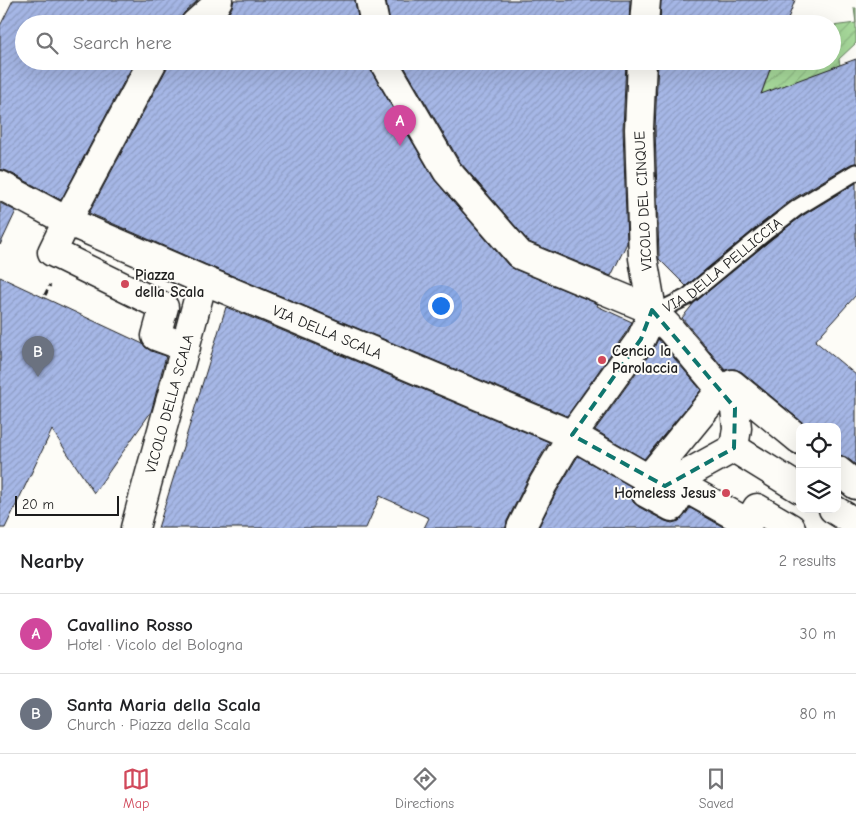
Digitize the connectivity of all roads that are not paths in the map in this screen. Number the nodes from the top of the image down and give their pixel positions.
1 (218, 0) edge
2 (370, 0) edge
3 (646, 0) edge
4 (204, 15) edge
5 (373, 15) edge
6 (645, 15) edge
7 (148, 70) edge
8 (389, 70) edge
9 (642, 70) edge
10 (856, 172) edge
11 (0, 185) edge
12 (67, 221) junction
13 (203, 280) junction
14 (652, 310) junction
15 (186, 348) junction
16 (723, 392) junction
17 (572, 436) junction
18 (796, 437) edge
19 (734, 448) junction
20 (841, 473) edge
21 (652, 481) junction
22 (856, 485) edge
23 (796, 487) edge
24 (840, 513) edge
25 (856, 523) edge
26 (135, 528) edge
27 (521, 528) edge
28 (791, 528) edge

1 - 4 street
2 - 5 street
3 - 6 street
7 - 12 street
8 - 14 street
9 - 14 street, VICOLO DEL CINQUE
10 - 14 lane, VIA DELLA PELLICCIA
11 - 12 street, VIA DELLA SCALA
12 - 13 street, VIA DELLA SCALA
12 - 15 street
13 - 15 street, VICOLO DELLA SCALA
13 - 17 street, VIA DELLA SCALA
14 - 16 street, VIA DELLA PELLICCIA
14 - 17 street, VICOLO DEL CINQUE
15 - 26 street, VICOLO DELLA SCALA
16 - 18 street
16 - 19 street, VIA DELLA PELLICCIA
16 - 21 street
17 - 21 street, VIA DELLA SCALA
17 - 27 street, VICOLO DEL CINQUE
19 - 21 street
19 - 23 street
20 - 22 street
21 - 28 street
24 - 25 street

